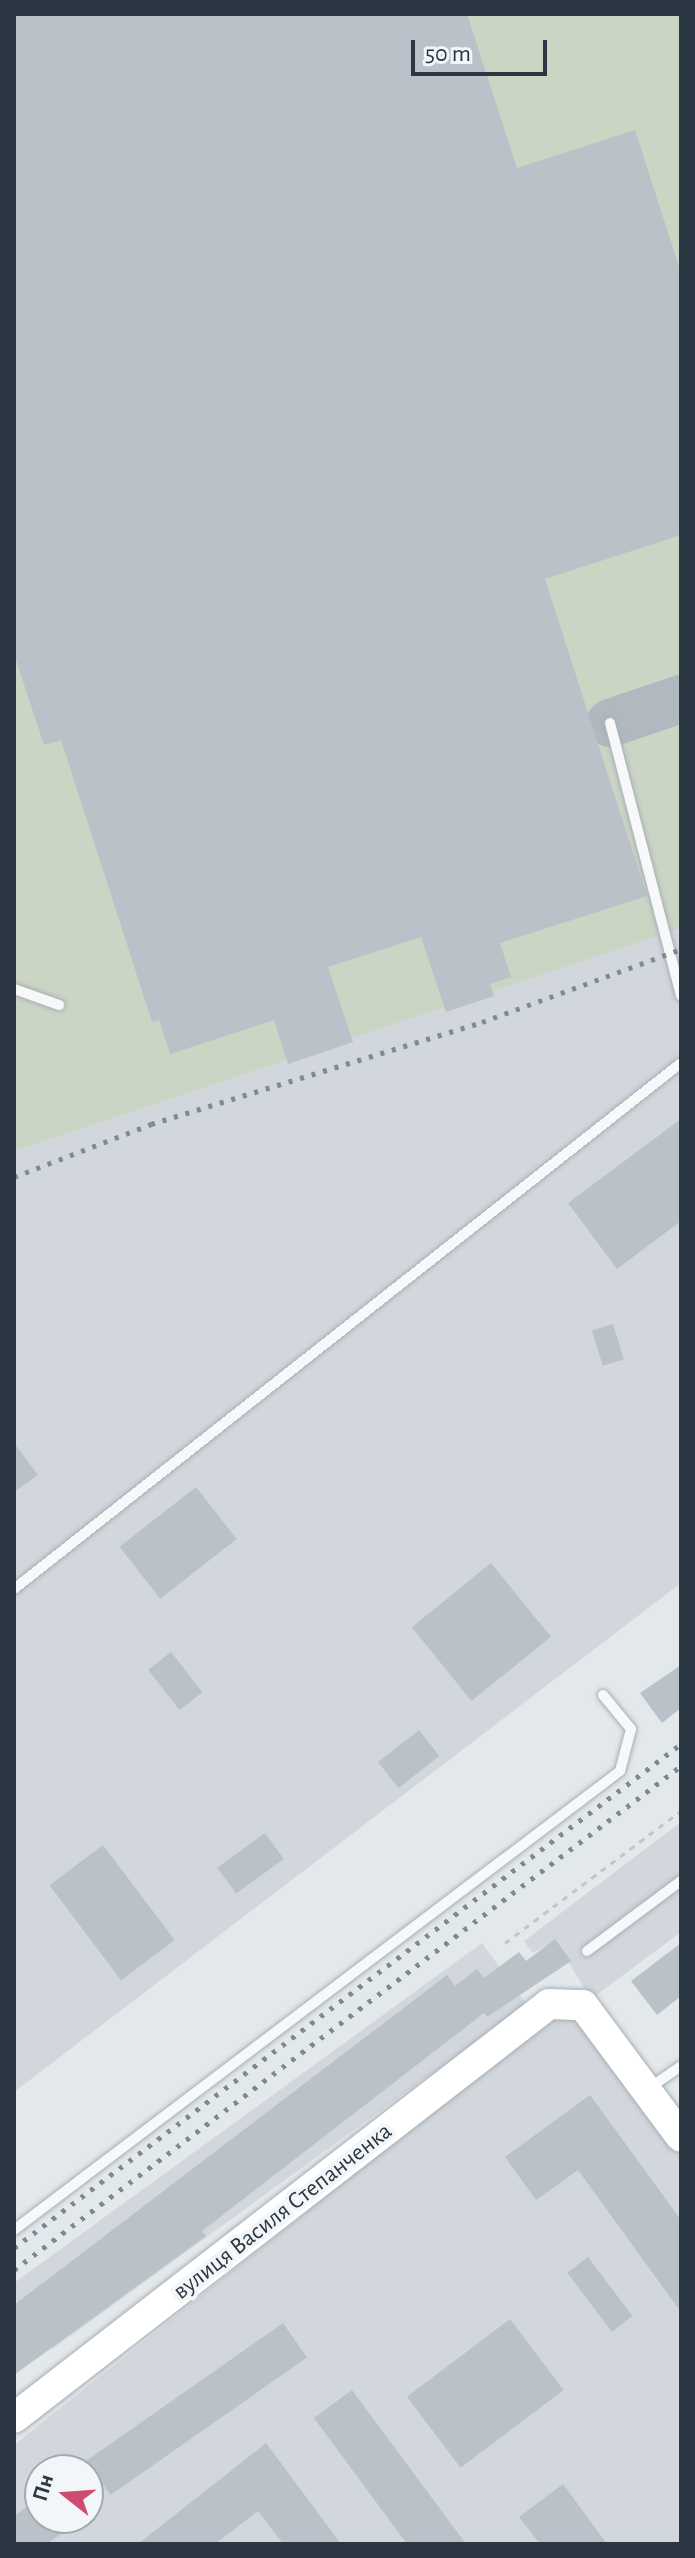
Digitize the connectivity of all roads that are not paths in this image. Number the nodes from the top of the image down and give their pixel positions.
1 (610, 723) dead end
2 (14, 989) edge
3 (681, 996) edge
4 (59, 1005) dead end
5 (681, 1063) edge
6 (14, 1589) edge
7 (603, 1695) dead end
8 (681, 1881) edge
9 (587, 1951) dead end
10 (681, 2066) edge
11 (646, 2090) junction
12 (681, 2137) edge
13 (14, 2230) edge
14 (14, 2418) edge

1 - 3 lane
2 - 4 lane
5 - 6 lane
7 - 13 lane
8 - 9 lane
10 - 11 lane
11 - 12 street
11 - 14 street, вулиця Василя Степанченка

